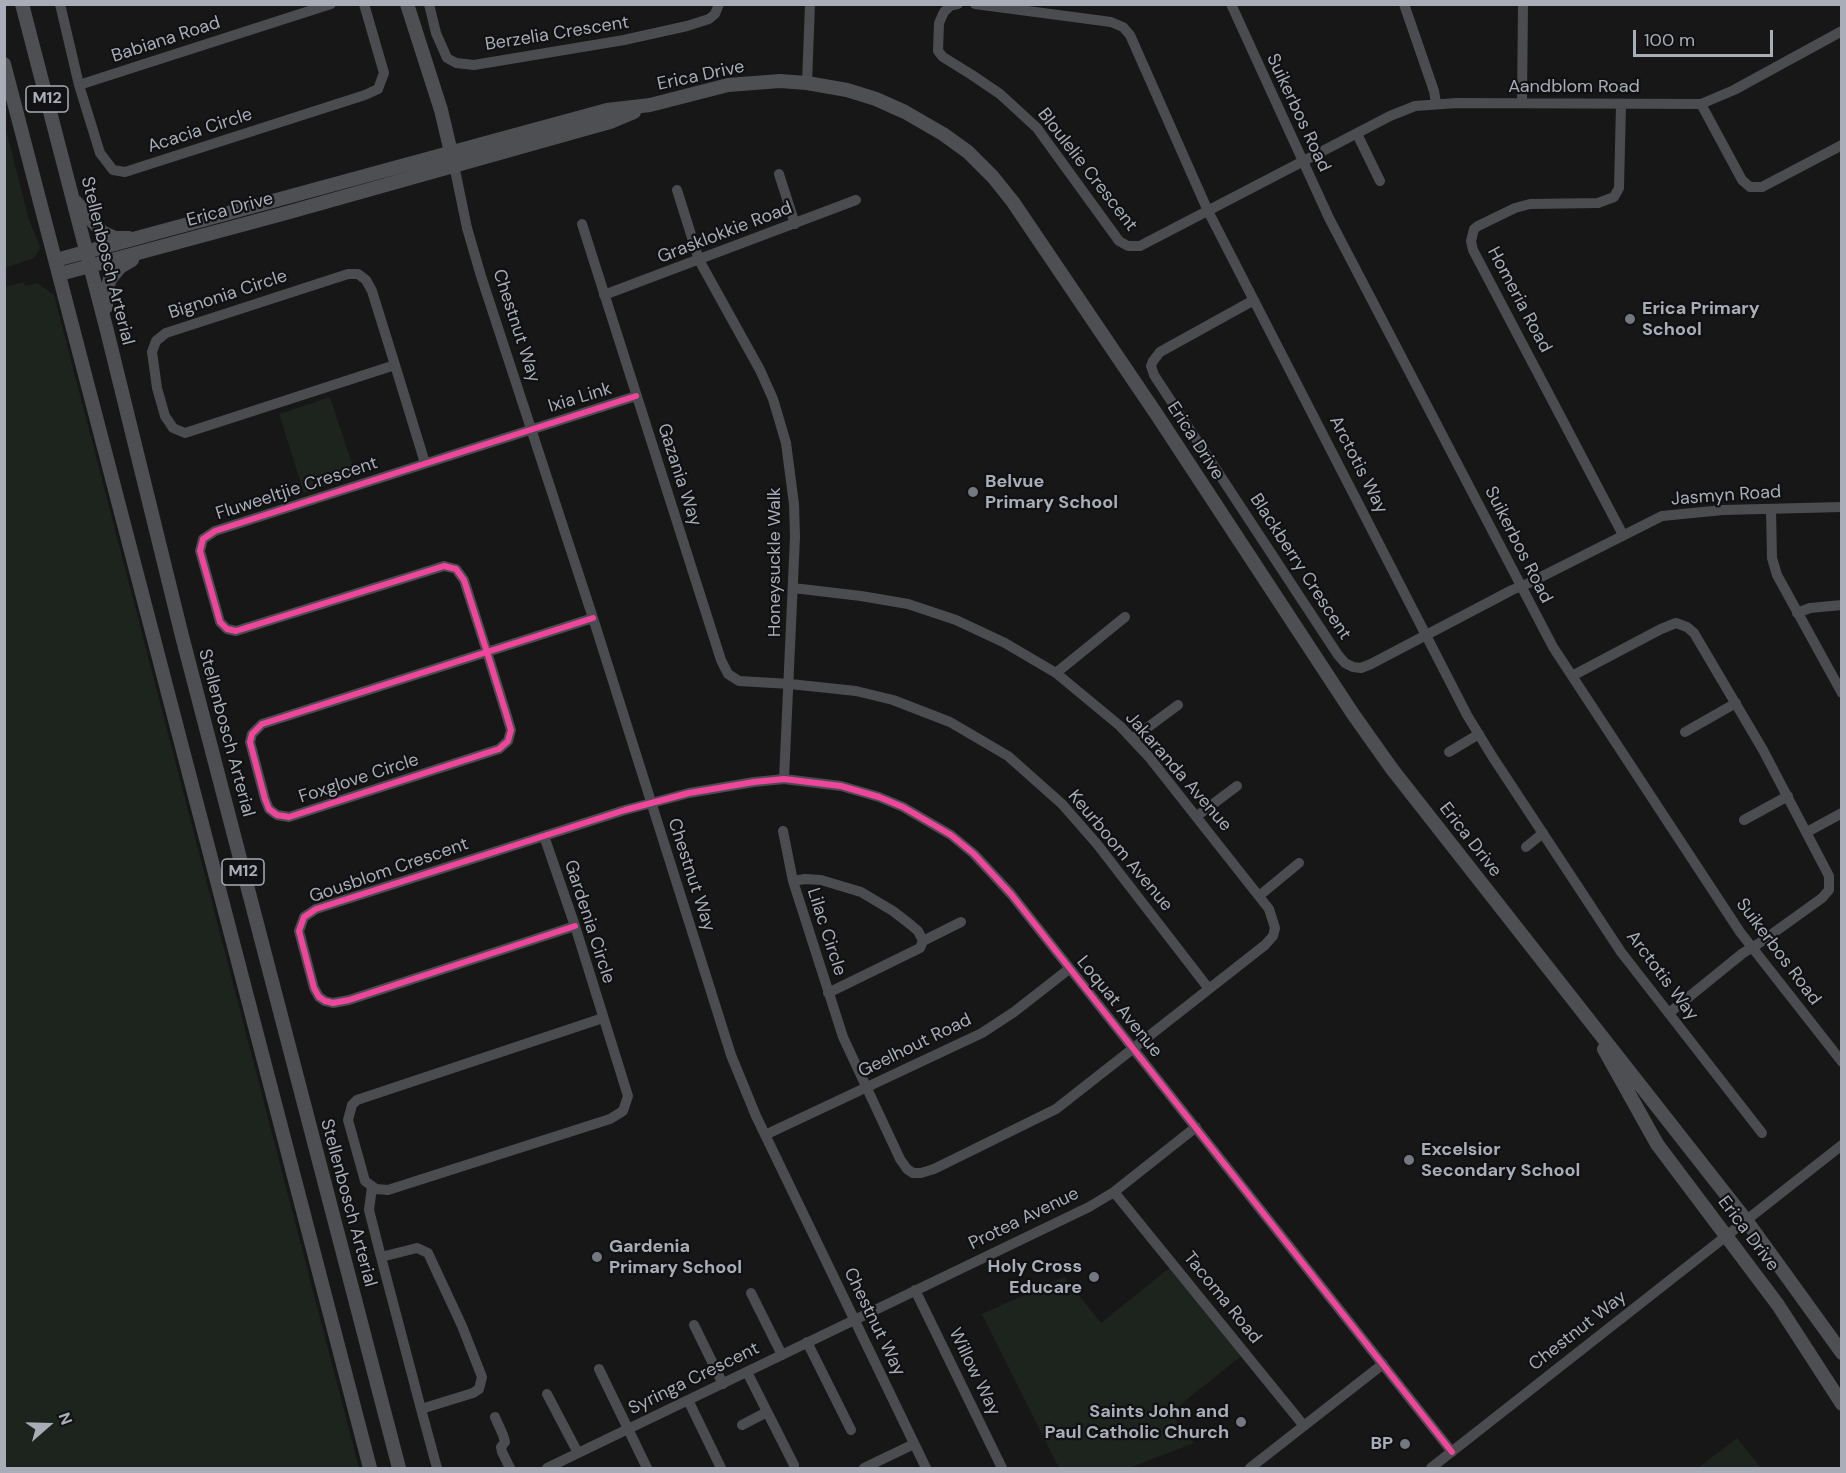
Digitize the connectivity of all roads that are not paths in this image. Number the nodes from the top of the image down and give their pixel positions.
1 (22, 4) edge
2 (60, 4) edge
3 (331, 4) edge
4 (364, 4) edge
5 (407, 4) edge
6 (429, 4) edge
7 (719, 4) edge
8 (810, 4) edge
9 (958, 4) edge
10 (975, 4) edge
11 (1231, 4) edge
12 (1404, 4) edge
13 (1523, 4) edge
14 (1842, 31) edge
15 (4, 64) edge
16 (807, 83) junction
17 (80, 85) junction
18 (1436, 103) junction
19 (1522, 103) junction
20 (1621, 104) junction
21 (1701, 104) junction
22 (1356, 134) junction
23 (1842, 145) edge
24 (453, 159) junction
25 (1302, 162) junction
26 (779, 174) dead end
27 (1380, 181) dead end
28 (677, 190) dead end
29 (71, 194) junction
30 (856, 200) dead end
31 (1208, 211) junction
32 (582, 224) dead end
33 (795, 224) junction
34 (140, 238) junction
35 (150, 251) junction
36 (86, 252) junction
37 (56, 260) junction
38 (699, 260) junction
39 (90, 267) junction
40 (60, 274) junction
41 (604, 295) junction
42 (1254, 300) junction
43 (107, 332) junction
44 (395, 364) junction
45 (636, 396) junction
46 (532, 429) junction
47 (425, 463) junction
48 (1842, 507) edge
49 (1771, 509) junction
50 (1623, 535) junction
51 (1521, 587) junction
52 (793, 588) junction
53 (1842, 605) edge
54 (1797, 613) junction
55 (1125, 617) dead end
56 (593, 618) junction
57 (1426, 635) junction
58 (487, 652) junction
59 (1056, 673) junction
60 (1572, 676) junction
61 (790, 684) junction
62 (1842, 693) edge
63 (1736, 703) junction
64 (1178, 705) dead end
65 (1685, 732) dead end
66 (1479, 734) junction
67 (1132, 739) junction
68 (1449, 752) dead end
69 (784, 779) junction
70 (1237, 786) dead end
71 (1788, 796) junction
72 (650, 803) junction
73 (1842, 813) edge
74 (1197, 816) junction
75 (1744, 820) dead end
76 (783, 831) dead end
77 (1807, 832) junction
78 (1543, 833) junction
79 (544, 836) junction
80 (1526, 847) dead end
81 (1299, 863) dead end
82 (793, 881) junction
83 (1259, 896) junction
84 (961, 922) dead end
85 (575, 926) junction
86 (1275, 928) joint
87 (923, 941) junction
88 (1751, 948) junction
89 (1069, 969) junction
90 (1209, 989) junction
91 (828, 993) junction
92 (1669, 1013) junction
93 (603, 1018) junction
94 (1590, 1023) junction
95 (1134, 1048) junction
96 (1842, 1062) edge
97 (866, 1088) junction
98 (1196, 1127) junction
99 (1762, 1133) dead end
100 (765, 1135) junction
101 (1842, 1145) edge
102 (372, 1187) junction
103 (1114, 1192) junction
104 (1746, 1220) junction
105 (1727, 1235) junction
106 (381, 1257) junction
107 (915, 1290) junction
108 (751, 1293) dead end
109 (854, 1320) junction
110 (694, 1325) dead end
111 (807, 1342) junction
112 (1842, 1353) edge
113 (782, 1355) junction
114 (1383, 1364) junction
115 (598, 1369) dead end
116 (747, 1372) junction
117 (723, 1384) junction
118 (547, 1394) dead end
119 (688, 1400) junction
120 (1842, 1404) edge
121 (421, 1408) junction
122 (767, 1412) junction
123 (495, 1417) dead end
124 (742, 1425) dead end
125 (1304, 1426) junction
126 (627, 1430) junction
127 (851, 1430) dead end
128 (914, 1444) junction
129 (1452, 1452) junction
130 (578, 1453) junction
131 (569, 1464) edge
132 (794, 1465) dead end
133 (370, 1468) edge
134 (399, 1468) edge
135 (437, 1468) edge
136 (510, 1468) edge
137 (547, 1468) edge
138 (646, 1468) edge
139 (721, 1468) edge
140 (864, 1468) edge
141 (926, 1468) edge
142 (1002, 1468) edge
143 (1250, 1468) edge
144 (1431, 1468) edge

1 - 29 main road, Stellenbosch Arterial / M12
2 - 17 street, Acacia Circle
3 - 17 street, Babiana Road
4 - 17 street, Acacia Circle
5 - 24 main road
6 - 7 street, Berzelia Crescent
8 - 16 street
9 - 31 street, Bloulelie Crescent
10 - 31 street
11 - 25 street, Suikerbos Road
12 - 18 street
13 - 19 street
14 - 21 street, Aandblom Road
15 - 37 main road, M12
16 - 24 main road, Erica Drive
16 - 94 main road, Erica Drive
18 - 19 street, Aandblom Road
18 - 22 street, Aandblom Road
19 - 20 street, Aandblom Road
20 - 21 street, Aandblom Road
20 - 50 street, Homeria Road
21 - 23 street
22 - 25 street, Aandblom Road
22 - 27 street
24 - 34 main road, Erica Drive
24 - 35 main road, Erica Drive
24 - 46 street, Chestnut Way
25 - 31 street, Bloulelie Crescent
25 - 51 street, Suikerbos Road
26 - 33 street
28 - 38 street, Honeysuckle Walk
29 - 34 main road
29 - 36 main road, Stellenbosch Arterial / M12
30 - 33 street, Grasklokkie Road
31 - 42 street, Arctotis Way
32 - 41 street, Gazania Way
33 - 38 street, Grasklokkie Road
34 - 36 main road, Erica Drive
35 - 39 main road, Erica Drive
35 - 43 main road
36 - 37 main road, Erica Drive
36 - 39 main road, Stellenbosch Arterial / M12
37 - 40 main road, M12
38 - 41 street, Grasklokkie Road
38 - 52 street, Honeysuckle Walk
39 - 40 main road, Erica Drive
39 - 43 main road, Stellenbosch Arterial / M12
40 - 133 main road, M12
41 - 45 street, Gazania Way
42 - 57 street, Arctotis Way
42 - 57 street, Blackberry Crescent
43 - 134 main road, Stellenbosch Arterial / M12
44 - 44 street, Bignonia Circle
44 - 47 street, Bignonia Circle
45 - 46 street, Ixia Link
45 - 61 street, Gazania Way
46 - 47 street, Fluweeltjie Crescent
46 - 56 street, Chestnut Way
47 - 58 street, Fluweeltjie Crescent
48 - 49 street, Jasmyn Road
49 - 50 street, Jasmyn Road
49 - 54 street
50 - 51 street, Jasmyn Road
51 - 57 street, Blackberry Crescent
51 - 60 street, Suikerbos Road
52 - 59 street, Jakaranda Avenue
52 - 61 street, Honeysuckle Walk
53 - 54 street
54 - 62 street
55 - 59 street
56 - 58 street, Foxglove Circle
56 - 72 street, Chestnut Way
57 - 66 street, Arctotis Way
58 - 58 street, Foxglove Circle
59 - 67 street, Jakaranda Avenue
60 - 63 street
60 - 88 street, Suikerbos Road
61 - 69 street, Honeysuckle Walk
61 - 90 street, Keurboom Avenue
63 - 65 street
63 - 71 street
64 - 67 street
66 - 68 street
66 - 78 street, Arctotis Way
67 - 74 street, Jakaranda Avenue
69 - 72 street, Loquat Avenue
69 - 89 street, Loquat Avenue
70 - 74 street
71 - 75 street
71 - 77 street
72 - 79 street, Gousblom Crescent
72 - 100 street, Chestnut Way
73 - 77 street
74 - 83 street, Jakaranda Avenue
76 - 82 street, Lilac Circle
77 - 88 street
78 - 80 street
78 - 92 street, Arctotis Way
79 - 85 street, Gardenia Circle
79 - 85 street, Gousblom Crescent
81 - 83 street
82 - 87 street, Lilac Circle
82 - 91 street, Lilac Circle
83 - 86 street, Jakaranda Avenue
84 - 87 street, Lilac Circle
85 - 93 street, Gardenia Circle
86 - 90 street, Lilac Circle
87 - 91 street, Lilac Circle
88 - 92 street
88 - 96 street, Suikerbos Road
89 - 95 street, Loquat Avenue
89 - 97 street, Geelhout Road
90 - 95 street, Lilac Circle
91 - 97 street, Lilac Circle
92 - 99 street, Arctotis Way
93 - 102 street
93 - 102 street, Gardenia Circle
94 - 104 main road, Erica Drive
94 - 105 main road, Erica Drive
95 - 97 street, Lilac Circle
95 - 98 street, Loquat Avenue
97 - 100 street, Geelhout Road
98 - 103 street, Protea Avenue
98 - 114 street, Loquat Avenue
100 - 109 street, Chestnut Way
101 - 104 street, Chestnut Way
102 - 106 street
103 - 107 street, Protea Avenue
103 - 125 street, Tacoma Road
104 - 105 street, Chestnut Way
104 - 112 main road, Erica Drive
105 - 120 main road, Erica Drive
105 - 129 street, Chestnut Way
106 - 121 street
106 - 121 street
107 - 109 street, Protea Avenue
107 - 142 street, Willow Way
108 - 113 street
109 - 111 street, Syringa Crescent
109 - 128 street, Chestnut Way
110 - 117 street
111 - 113 street, Syringa Crescent
111 - 127 street
113 - 116 street, Syringa Crescent
114 - 125 street
114 - 129 street, Loquat Avenue
115 - 126 street
116 - 117 street, Syringa Crescent
116 - 122 street
117 - 119 street, Syringa Crescent
118 - 130 street
119 - 126 street, Syringa Crescent
119 - 139 street
121 - 135 street
122 - 124 street
122 - 132 street
123 - 136 street
125 - 143 street
126 - 130 street, Syringa Crescent
126 - 138 street
128 - 140 street
128 - 141 street, Chestnut Way
129 - 144 street, Chestnut Way
130 - 131 street, Syringa Crescent
131 - 137 street, Syringa Crescent

